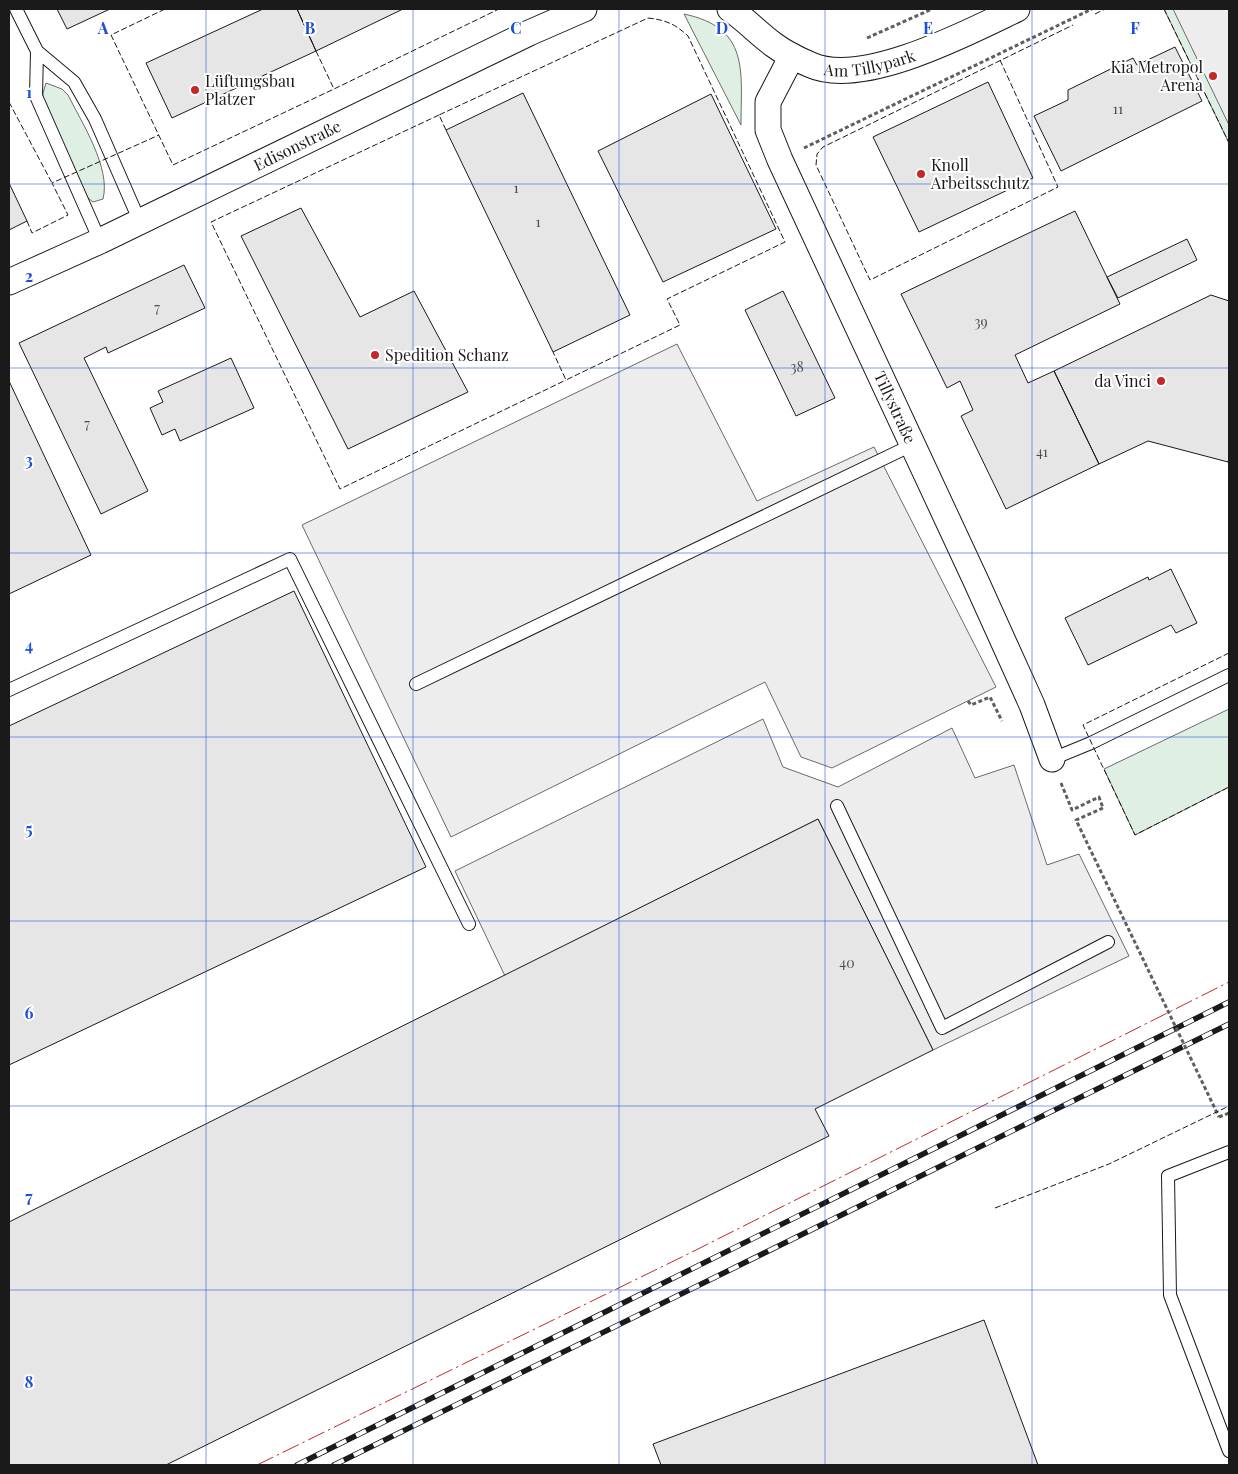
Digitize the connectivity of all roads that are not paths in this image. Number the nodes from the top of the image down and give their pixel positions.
1 (16, 9) edge
2 (584, 9) edge
3 (730, 9) edge
4 (1017, 9) edge
5 (37, 51) junction
6 (792, 56) junction
7 (140, 222) junction
8 (100, 241) junction
9 (9, 282) edge
10 (912, 445) junction
11 (1229, 675) edge
12 (416, 684) dead end
13 (9, 690) edge
14 (1052, 759) joint
15 (836, 806) dead end
16 (469, 924) dead end
17 (1108, 942) dead end
18 (1229, 1152) edge
19 (1229, 1451) edge

1 - 5 lane
2 - 7 street, Edisonstraße
3 - 6 street, Am Tillypark
4 - 6 street, Am Tillypark
5 - 7 lane
5 - 8 lane
6 - 10 street, Tillystraße
7 - 8 street, Edisonstraße
8 - 9 street, Edisonstraße
10 - 12 lane
10 - 14 street, Tillystraße
11 - 14 lane
13 - 16 lane
15 - 17 lane
18 - 19 lane

